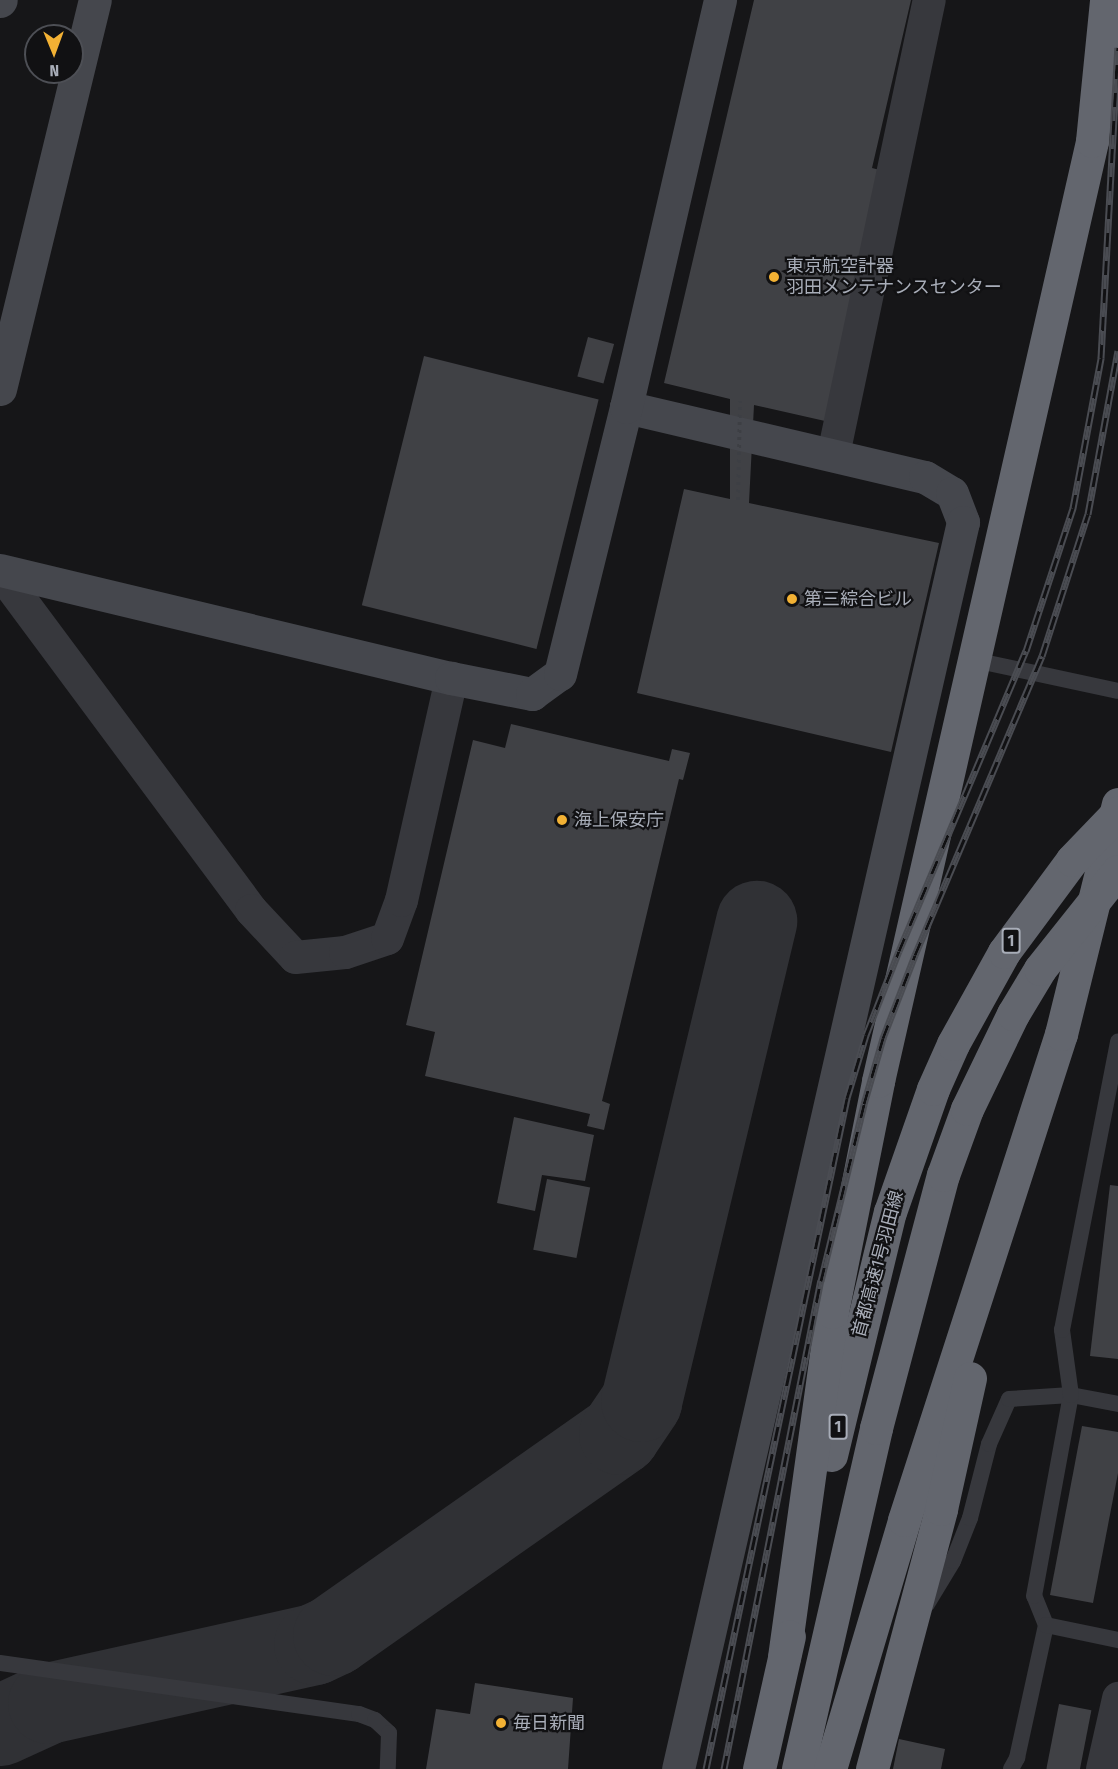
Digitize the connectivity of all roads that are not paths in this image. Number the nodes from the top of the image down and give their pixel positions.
1 (95, 0) edge
2 (720, 0) edge
3 (929, 0) edge
4 (1106, 0) edge
5 (0, 388) edge
6 (626, 407) junction
7 (833, 454) junction
8 (0, 571) edge
9 (974, 660) junction
10 (451, 678) junction
11 (1118, 691) edge
12 (1118, 804) edge
13 (1118, 812) edge
14 (1118, 871) edge
15 (1118, 1041) edge
16 (1009, 1197) junction
17 (1071, 1395) junction
18 (1118, 1404) edge
19 (1046, 1625) junction
20 (908, 1634) junction
21 (1118, 1640) edge
22 (784, 1657) junction
23 (0, 1663) edge
24 (1118, 1698) edge
25 (388, 1769) edge
26 (678, 1769) edge
27 (759, 1769) edge
28 (798, 1769) edge
29 (830, 1769) edge
30 (872, 1769) edge
31 (1011, 1769) edge
32 (1102, 1769) edge

1 - 5 street
2 - 6 street
3 - 7 street
4 - 9 highway
6 - 7 street
6 - 10 street
7 - 26 street
8 - 10 street
8 - 10 street
9 - 11 lane
9 - 22 highway
12 - 16 highway
13 - 22 highway, 首都高速1号羽田線 / 1, bridge
14 - 28 highway, 1, bridge
15 - 17 lane
16 - 20 highway
16 - 29 highway
17 - 18 lane
17 - 19 lane
17 - 20 lane
19 - 21 lane
19 - 31 lane
20 - 30 highway
22 - 27 highway, 首都高速1号羽田線 / 1
23 - 25 lane
24 - 32 street

